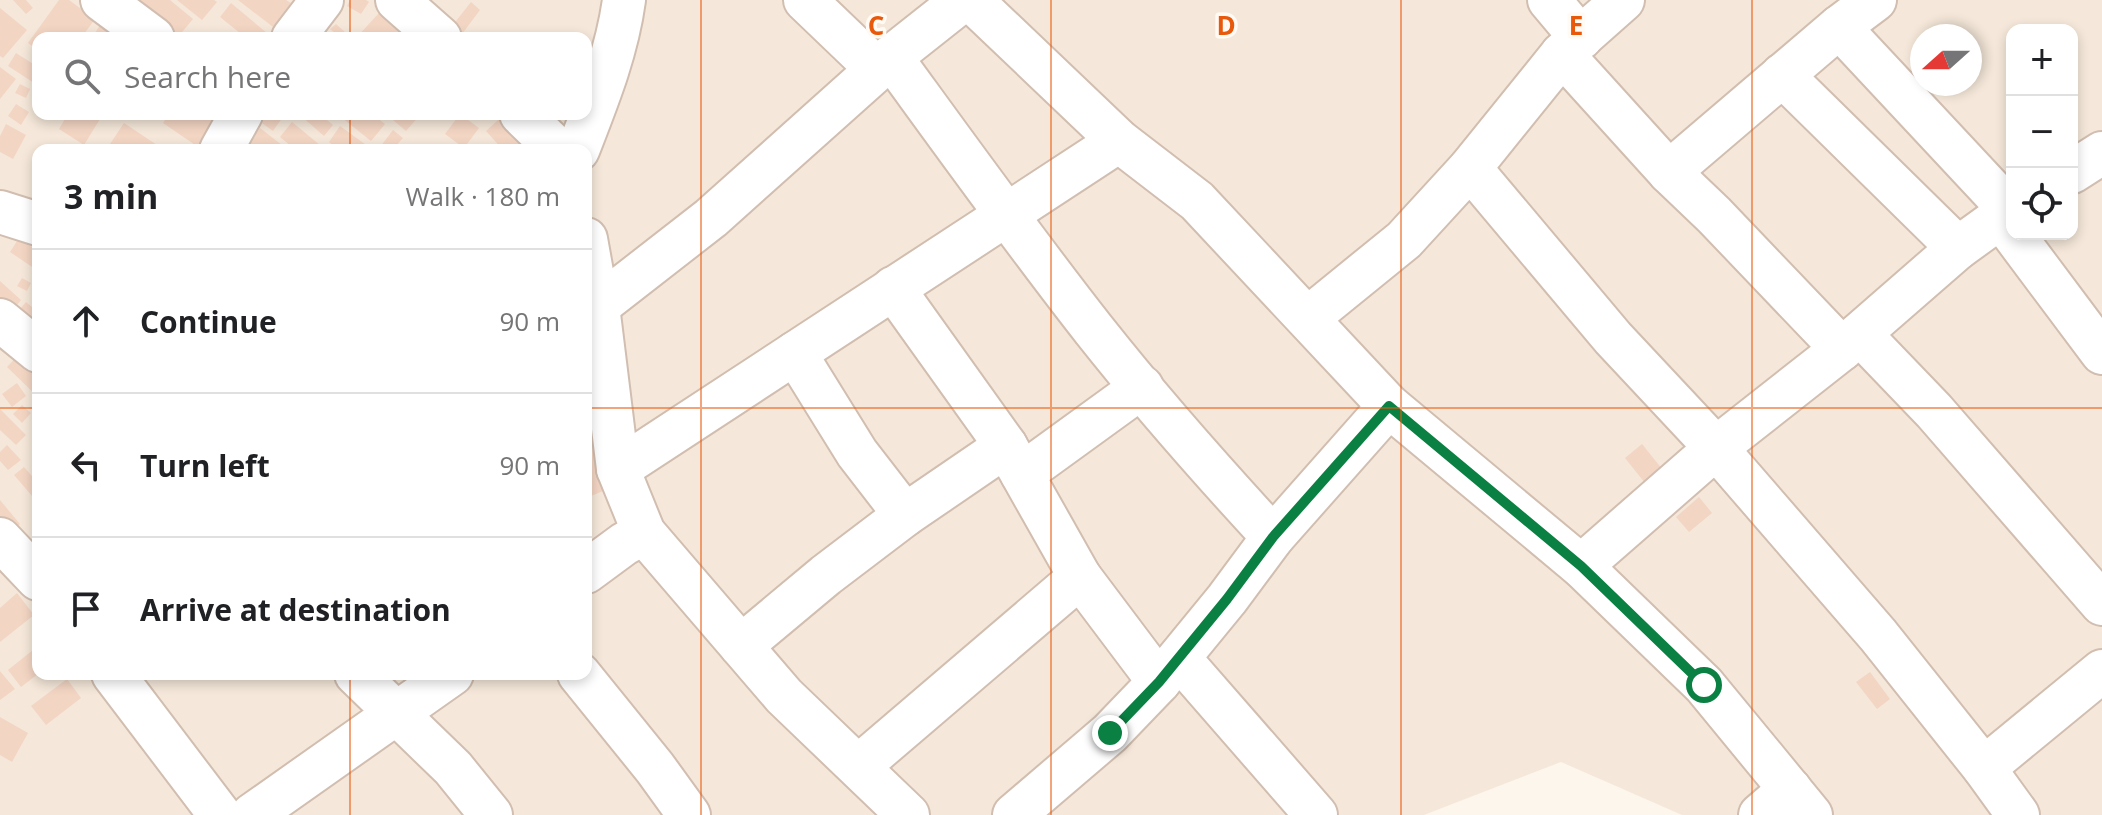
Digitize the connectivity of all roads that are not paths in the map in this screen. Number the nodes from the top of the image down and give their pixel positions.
1 (102, 0) edge
2 (322, 0) edge
3 (397, 0) edge
4 (624, 0) edge
5 (805, 0) edge
6 (963, 0) edge
7 (971, 0) edge
8 (1549, 0) edge
9 (1623, 0) edge
10 (1875, 0) edge
11 (1839, 27) junction
12 (145, 32) edge
13 (298, 32) edge
14 (433, 32) edge
15 (1572, 46) junction
16 (884, 63) junction
17 (1782, 75) junction
18 (592, 115) edge
19 (238, 120) edge
20 (527, 120) edge
21 (590, 120) edge
22 (1119, 141) junction
23 (224, 144) edge
24 (552, 144) edge
25 (580, 144) edge
26 (2102, 153) edge
27 (1470, 168) junction
28 (2078, 168) edge
29 (1669, 172) junction
30 (0, 212) edge
31 (1005, 215) junction
32 (2006, 216) edge
33 (32, 222) edge
34 (2006, 223) edge
35 (2023, 240) edge
36 (1958, 248) junction
37 (592, 272) edge
38 (893, 288) junction
39 (598, 306) junction
40 (1308, 318) junction
41 (0, 320) edge
42 (1851, 342) junction
43 (32, 346) edge
44 (795, 353) junction
45 (2102, 353) edge
46 (1142, 387) junction
47 (1389, 406) junction
48 (1716, 448) junction
49 (1014, 460) junction
50 (618, 469) junction
51 (905, 515) junction
52 (644, 533) junction
53 (1273, 537) junction
54 (0, 539) edge
55 (592, 560) edge
56 (1581, 566) junction
57 (32, 573) edge
58 (1080, 577) junction
59 (2102, 604) edge
60 (741, 646) junction
61 (1169, 670) junction
62 (2102, 671) edge
63 (118, 680) edge
64 (362, 680) edge
65 (444, 680) edge
66 (584, 680) edge
67 (397, 714) junction
68 (859, 766) junction
69 (1984, 768) junction
70 (1787, 806) edge
71 (1040, 807) edge
72 (220, 815) edge
73 (252, 815) edge
74 (491, 815) edge
75 (689, 815) edge
76 (908, 815) edge
77 (1316, 815) edge
78 (2018, 815) edge

1 - 12 street
2 - 13 street
3 - 14 street
4 - 18 street
5 - 16 street
6 - 16 street
7 - 22 street
8 - 15 street
9 - 15 street
10 - 11 street
11 - 17 street
11 - 32 street
15 - 27 street
15 - 29 street
16 - 31 street
16 - 39 street
17 - 29 street
17 - 36 street
19 - 23 street
20 - 24 street
21 - 25 street
22 - 31 street
22 - 40 street
26 - 28 street
27 - 40 street
27 - 48 street
29 - 42 street
30 - 33 street
31 - 38 street
31 - 46 street
34 - 36 street
35 - 45 street
36 - 42 street
37 - 39 street
38 - 44 street
38 - 49 street
39 - 50 street
40 - 47 street
41 - 43 street
42 - 48 street
42 - 59 street
44 - 50 street
44 - 51 street
46 - 49 street
46 - 53 street
47 - 53 street
47 - 56 street
48 - 56 street
48 - 69 street
49 - 51 street
49 - 58 street
50 - 52 street
51 - 60 street
52 - 55 street
52 - 60 street
53 - 61 street
54 - 57 street
56 - 70 street
58 - 61 street
58 - 68 street
60 - 68 street
61 - 71 street
61 - 77 street
62 - 69 street
63 - 72 street
64 - 67 street
65 - 67 street
66 - 75 street
67 - 73 street
67 - 74 street
68 - 76 street
69 - 78 street

